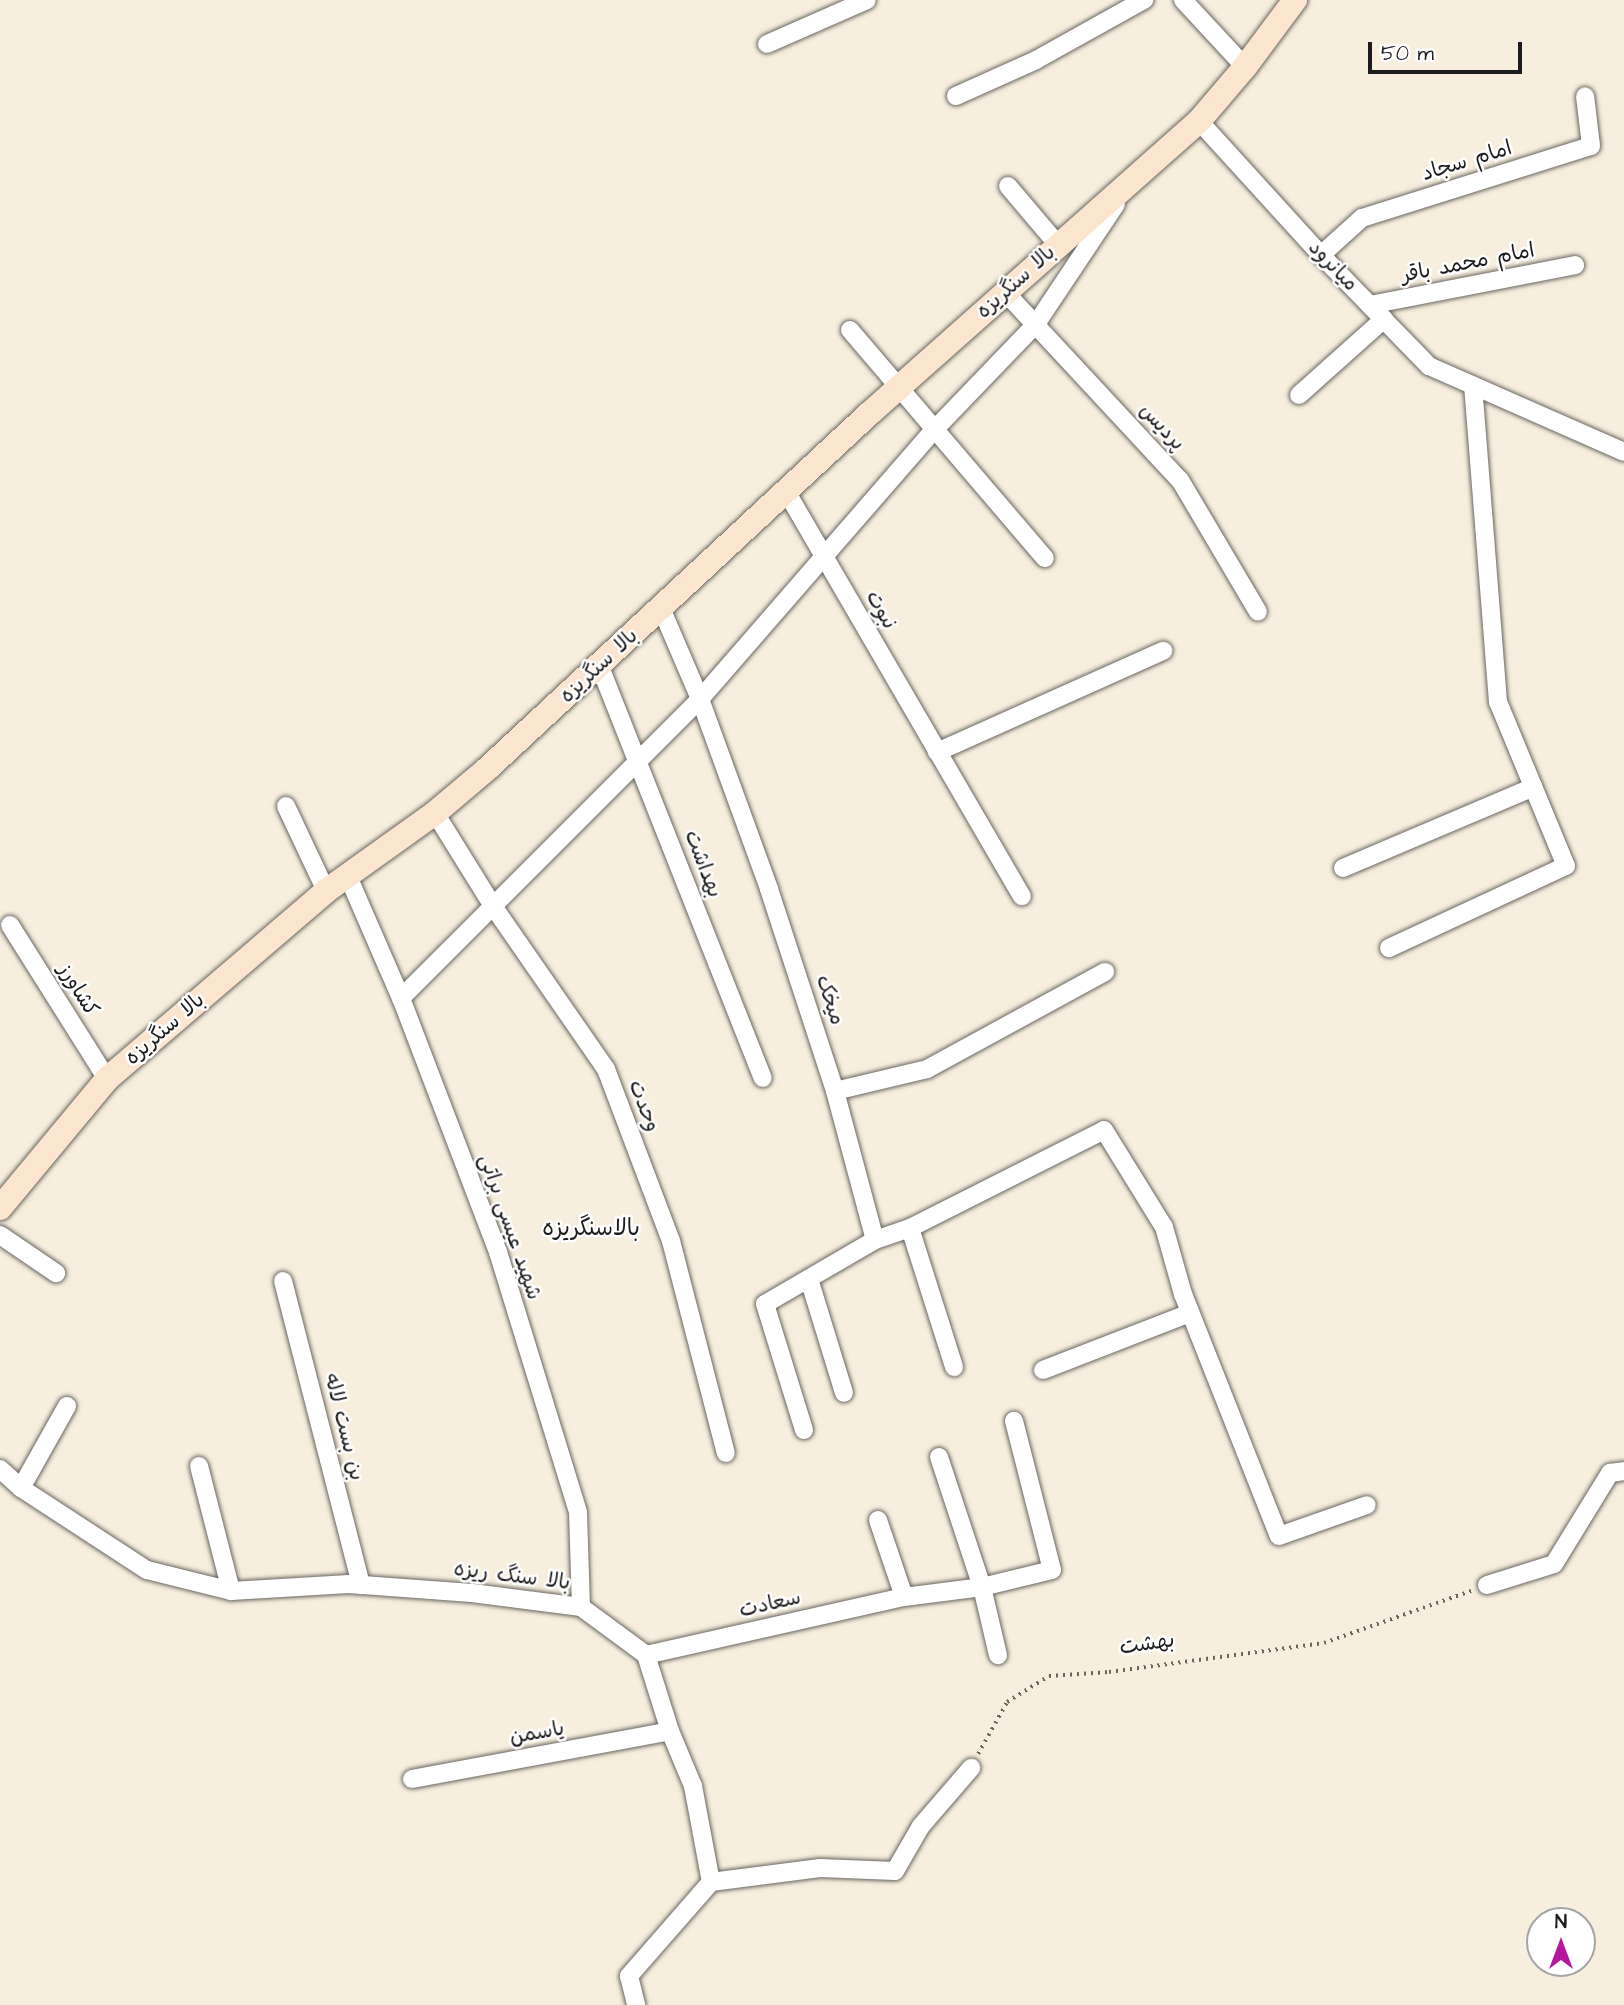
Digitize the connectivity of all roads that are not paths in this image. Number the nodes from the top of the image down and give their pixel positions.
1 (867, 0) edge
2 (1144, 0) edge
3 (1184, 0) edge
4 (1296, 0) edge
5 (767, 44) dead end
6 (1245, 67) junction
7 (956, 96) dead end
8 (1585, 96) dead end
9 (1199, 121) junction
10 (1130, 183) junction
11 (1008, 186) dead end
12 (1058, 245) junction
13 (1321, 255) junction
14 (1575, 265) dead end
15 (1005, 292) junction
16 (1370, 305) junction
17 (1384, 319) junction
18 (1036, 324) junction
19 (850, 330) dead end
20 (1473, 386) junction
21 (899, 387) junction
22 (1300, 395) dead end
23 (935, 429) junction
24 (1624, 452) edge
25 (786, 491) junction
26 (823, 555) junction
27 (1045, 558) dead end
28 (661, 608) junction
29 (1258, 612) dead end
30 (1163, 652) dead end
31 (600, 667) junction
32 (700, 699) junction
33 (937, 752) junction
34 (638, 762) junction
35 (1534, 787) junction
36 (286, 806) dead end
37 (435, 813) junction
38 (1343, 868) dead end
39 (346, 874) junction
40 (326, 891) junction
41 (1022, 896) dead end
42 (493, 906) junction
43 (10, 925) dead end
44 (1389, 948) dead end
45 (1105, 972) dead end
46 (401, 998) junction
47 (107, 1079) junction
48 (763, 1079) dead end
49 (835, 1091) junction
50 (0, 1208) edge
51 (910, 1228) junction
52 (0, 1236) edge
53 (875, 1240) junction
54 (56, 1273) dead end
55 (809, 1279) junction
56 (283, 1281) dead end
57 (1190, 1313) junction
58 (954, 1367) dead end
59 (1043, 1370) dead end
60 (844, 1393) dead end
61 (67, 1406) dead end
62 (1014, 1421) dead end
63 (804, 1430) dead end
64 (726, 1453) dead end
65 (939, 1457) dead end
66 (199, 1465) dead end
67 (0, 1469) edge
68 (1624, 1471) edge
69 (21, 1488) junction
70 (1367, 1505) dead end
71 (878, 1520) dead end
72 (360, 1585) junction
73 (1488, 1585) road end
74 (982, 1587) junction
75 (231, 1591) junction
76 (904, 1597) junction
77 (581, 1607) junction
78 (646, 1655) junction
79 (998, 1655) dead end
80 (670, 1731) junction
81 (971, 1768) road end
82 (412, 1779) dead end
83 (711, 1882) junction
84 (636, 2005) edge

1 - 5 street
2 - 7 street
3 - 6 street
4 - 6 street
6 - 9 street
8 - 13 street, امام سجاد
9 - 10 street, بالا سنگریزه
9 - 13 street, میانرود
10 - 12 street, بالا سنگریزه
10 - 18 street
11 - 12 street
12 - 15 street, بالا سنگریزه
13 - 16 street, میانرود
14 - 16 street, امام محمد باقر
15 - 18 street, پردیس
15 - 21 street, بالا سنگریزه
16 - 17 street, میانرود
17 - 20 street, میانرود
17 - 22 street
18 - 23 street
18 - 29 street, پردیس
19 - 21 street
20 - 24 street, میانرود
20 - 35 street
21 - 23 street
21 - 25 street, بالا سنگریزه
23 - 26 street
23 - 27 street
25 - 26 street, نبوت
25 - 28 street, بالا سنگریزه
26 - 32 street
26 - 33 street, نبوت
28 - 31 street, بالا سنگریزه
28 - 32 street, میخک
30 - 33 street
31 - 34 street, بهداشت
31 - 37 street, بالا سنگریزه
32 - 34 street
32 - 49 street, میخک
33 - 41 street, نبوت
34 - 42 street
34 - 48 street, بهداشت
35 - 38 street
35 - 44 street
36 - 40 street
37 - 39 street, بالا سنگریزه
37 - 42 street, وحدت
39 - 40 street, بالا سنگریزه
39 - 46 street, شهید عیسی براتی
40 - 47 street, بالا سنگریزه
42 - 46 street
42 - 64 street, وحدت
43 - 47 street, کشاورز
45 - 49 street
46 - 77 street, شهید عیسی براتی
47 - 50 street, بالا سنگریزه
49 - 53 street, میخک
51 - 53 street
51 - 57 street
51 - 58 street
52 - 54 street
53 - 55 street
55 - 60 street
55 - 63 street
56 - 72 street, بن بست لاله
57 - 59 street
57 - 70 street
61 - 69 street
62 - 74 street, سعادت
65 - 74 street
66 - 75 street
67 - 69 street, بالا سنگ ریزه
68 - 73 street
69 - 75 street, بالا سنگ ریزه
71 - 76 street
72 - 75 street, بالا سنگ ریزه
72 - 77 street, بالا سنگ ریزه
74 - 76 street, سعادت
74 - 79 street
76 - 78 street, سعادت
77 - 78 street, بالا سنگ ریزه
78 - 80 street
80 - 82 street, یاسمن
80 - 83 street
81 - 83 street
83 - 84 street

